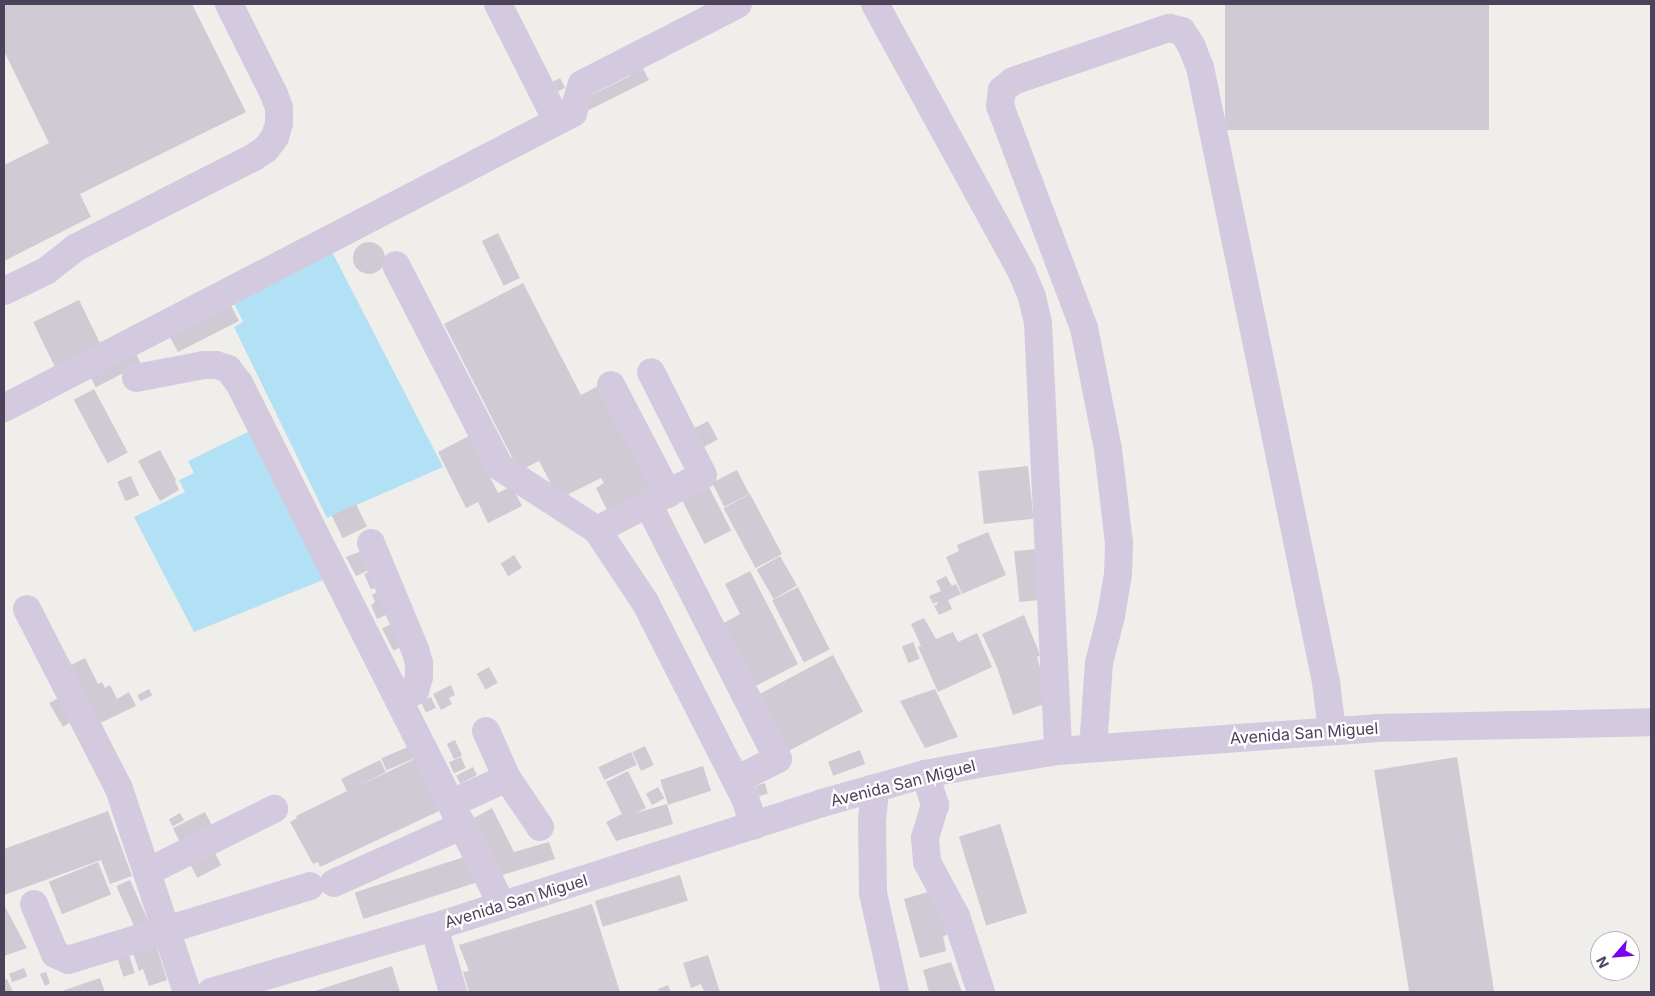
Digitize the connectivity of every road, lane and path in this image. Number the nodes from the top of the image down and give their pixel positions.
1 (229, 4) edge
2 (498, 4) edge
3 (738, 4) edge
4 (875, 4) edge
5 (557, 121) junction
6 (396, 265) dead end
7 (4, 291) edge
8 (651, 372) dead end
9 (136, 378) dead end
10 (611, 385) dead end
11 (4, 408) edge
12 (658, 499) junction
13 (597, 530) junction
14 (371, 543) dead end
15 (27, 609) dead end
16 (400, 699) junction
17 (1651, 722) edge
18 (486, 731) dead end
19 (1332, 731) junction
20 (1093, 748) junction
21 (1058, 751) junction
22 (925, 774) junction
23 (507, 778) junction
24 (736, 780) junction
25 (871, 789) junction
26 (274, 809) dead end
27 (458, 814) junction
28 (754, 826) junction
29 (540, 827) dead end
30 (147, 872) junction
31 (34, 904) dead end
32 (502, 905) junction
33 (434, 927) junction
34 (166, 930) junction
35 (187, 992) edge
36 (211, 992) edge
37 (454, 992) edge
38 (895, 992) edge
39 (981, 992) edge

1 - 7 street
2 - 5 street
3 - 5 street
4 - 21 street
5 - 11 street
6 - 13 street
8 - 12 street
9 - 16 street
10 - 12 street
12 - 13 street
12 - 24 street
13 - 24 street
14 - 16 street
15 - 30 street
16 - 27 street
17 - 19 street, Avenida San Miguel
18 - 23 street
19 - 20 street, Avenida San Miguel
19 - 20 street
20 - 21 street, Avenida San Miguel
21 - 22 street, Avenida San Miguel
22 - 25 street, Avenida San Miguel
22 - 39 street
23 - 27 street
23 - 29 street
24 - 28 street
25 - 28 street, Avenida San Miguel
25 - 38 street
26 - 30 street
27 - 32 street
27 - 34 street
28 - 32 street, Avenida San Miguel
30 - 34 street
31 - 34 street
32 - 33 street, Avenida San Miguel
33 - 36 street, Avenida San Miguel
33 - 37 street
34 - 35 street

